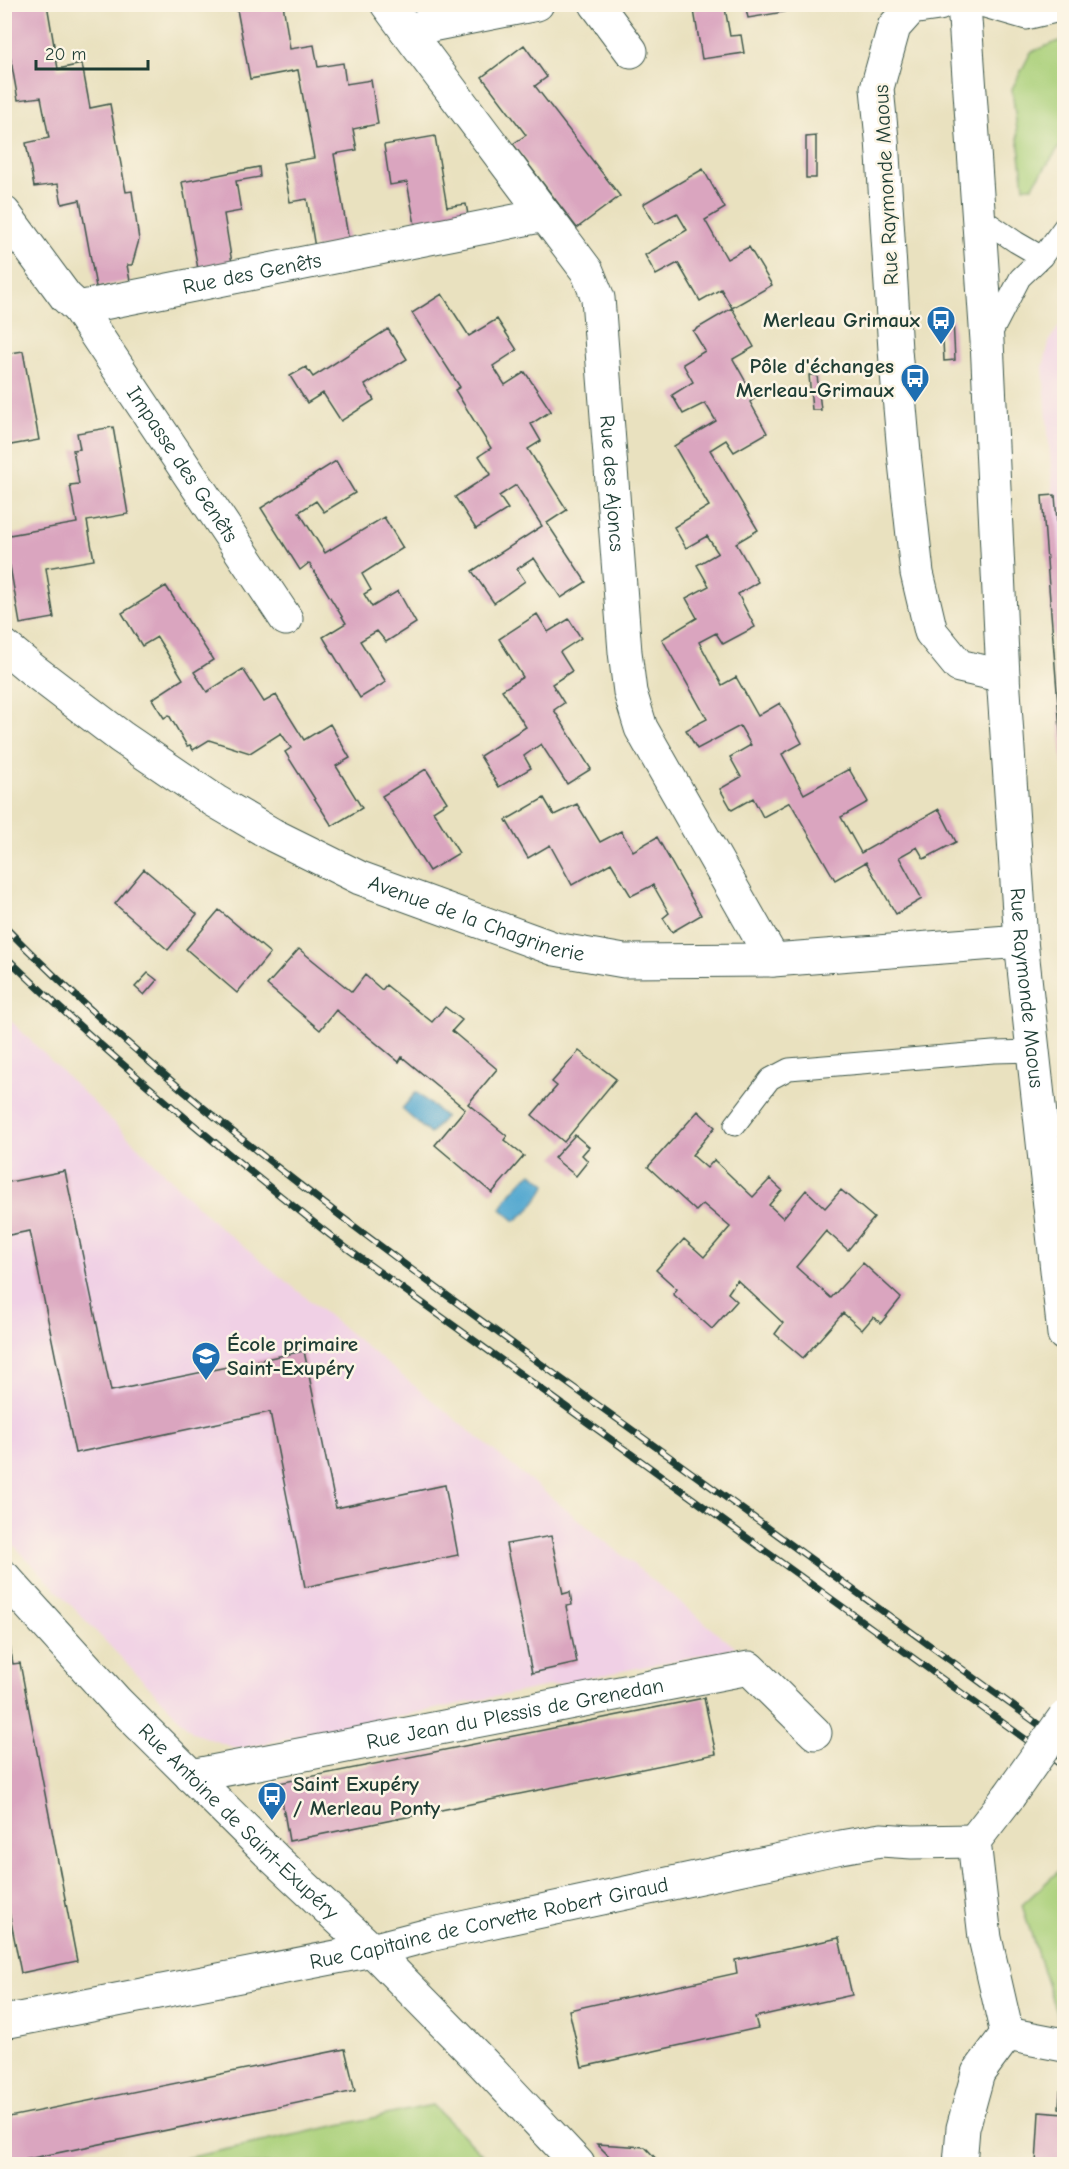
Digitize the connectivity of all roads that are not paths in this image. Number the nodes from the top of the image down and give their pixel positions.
1 (537, 4) edge
2 (596, 4) edge
3 (939, 4) edge
4 (964, 4) edge
5 (975, 4) edge
6 (1065, 10) edge
7 (396, 17) edge
8 (631, 51) dead end
9 (4, 213) edge
10 (545, 215) junction
11 (978, 216) junction
12 (1065, 227) edge
13 (1042, 256) junction
14 (78, 308) junction
15 (987, 341) junction
16 (286, 619) dead end
17 (4, 646) edge
18 (1002, 676) junction
19 (1021, 941) junction
20 (773, 960) junction
21 (1033, 1051) junction
22 (735, 1125) dead end
23 (1065, 1334) edge
24 (4, 1577) edge
25 (1065, 1718) edge
26 (815, 1733) dead end
27 (191, 1776) junction
28 (974, 1841) junction
29 (372, 1950) junction
30 (4, 2022) edge
31 (1007, 2034) junction
32 (1065, 2045) edge
33 (578, 2164) edge
34 (960, 2164) edge

1 - 7 street, Rue des Ajoncs
2 - 8 street
3 - 18 street, Rue Raymonde Maous
4 - 11 street, Rue Raymonde Maous
5 - 6 lane
7 - 10 street, Rue des Ajoncs
9 - 14 street
10 - 14 street, Rue des Genêts
10 - 20 street, Rue des Ajoncs
11 - 13 lane
11 - 15 street, Rue Raymonde Maous
12 - 13 lane
13 - 15 lane
14 - 16 street, Impasse des Genêts
15 - 18 street, Rue Raymonde Maous
17 - 20 street, Avenue de la Chagrinerie
18 - 19 street, Rue Raymonde Maous
19 - 20 street, Avenue de la Chagrinerie
19 - 21 street, Rue Raymonde Maous
21 - 22 lane
21 - 23 street, Rue Raymonde Maous
24 - 27 street, Rue Antoine de Saint-Exupéry
25 - 28 street, bridge
26 - 27 street, Rue Jean du Plessis de Grenedan
27 - 29 street, Rue Antoine de Saint-Exupéry
28 - 29 street, Rue Capitaine de Corvette Robert Giraud
28 - 31 street
29 - 30 street, Rue Capitaine de Corvette Robert Giraud
29 - 33 street, Rue Antoine de Saint-Exupéry
31 - 32 street
31 - 34 street

